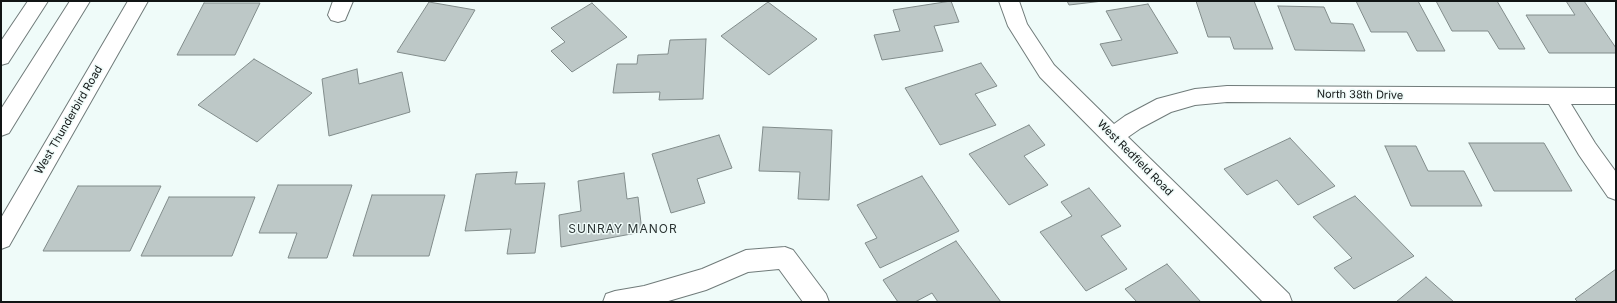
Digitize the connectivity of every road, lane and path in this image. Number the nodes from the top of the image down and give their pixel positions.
1 (38, 1) edge
2 (80, 1) edge
3 (138, 1) edge
4 (1009, 1) edge
5 (1, 57) edge
6 (1555, 96) junction
7 (1616, 96) edge
8 (1, 127) edge
9 (1113, 136) junction
10 (1616, 190) edge
11 (1, 239) edge
12 (615, 302) edge
13 (817, 302) edge
14 (1280, 302) edge

1 - 5 street
2 - 8 street
3 - 11 street, West Thunderbird Road
4 - 9 street, West Redfield Road
6 - 7 street, North 38th Drive
6 - 9 street, North 38th Drive
6 - 10 street
9 - 14 street, West Redfield Road
12 - 13 street

